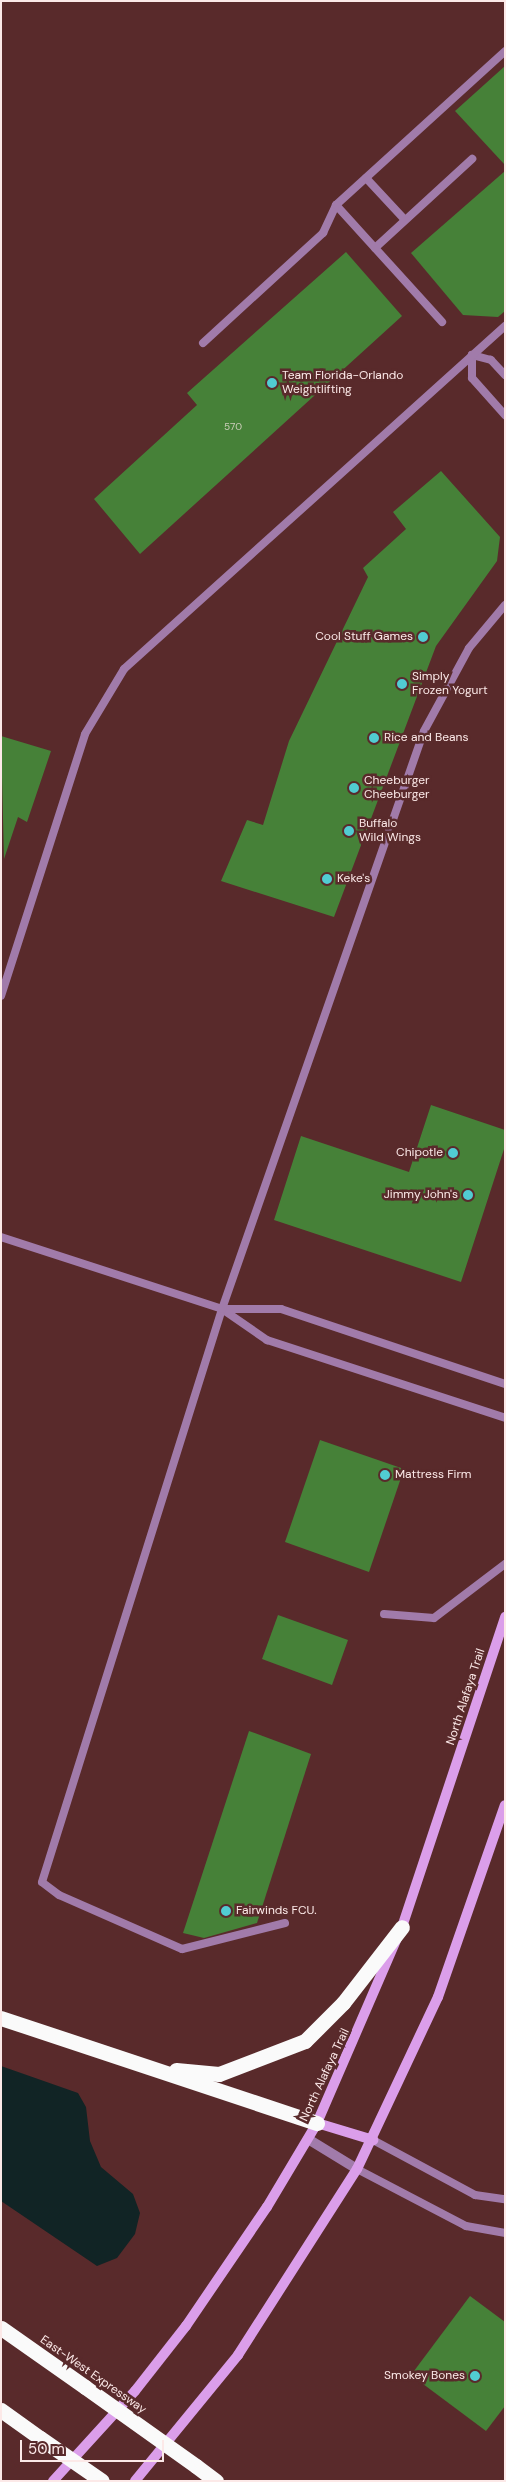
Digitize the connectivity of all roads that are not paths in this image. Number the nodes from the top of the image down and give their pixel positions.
1 (505, 51) edge
2 (472, 159) dead end
3 (366, 178) junction
4 (336, 206) junction
5 (405, 220) junction
6 (375, 248) junction
7 (442, 322) dead end
8 (505, 326) edge
9 (203, 343) dead end
10 (472, 355) junction
11 (505, 375) edge
12 (505, 415) edge
13 (505, 605) edge
14 (1, 996) edge
15 (1, 1237) edge
16 (222, 1309) junction
17 (505, 1384) edge
18 (505, 1418) edge
19 (505, 1564) edge
20 (384, 1614) dead end
21 (505, 1617) edge
22 (505, 1806) edge
23 (285, 1922) dead end
24 (402, 1927) junction
25 (1, 2018) edge
26 (150, 2068) junction
27 (317, 2123) junction
28 (308, 2139) junction
29 (373, 2140) junction
30 (358, 2169) junction
31 (505, 2199) edge
32 (505, 2232) edge
33 (1, 2328) edge
34 (1, 2410) edge
35 (53, 2481) edge
36 (102, 2481) edge
37 (135, 2481) edge
38 (216, 2481) edge

1 - 3 lane
2 - 5 lane
3 - 4 lane
3 - 5 lane
4 - 6 lane
4 - 9 lane
5 - 6 lane
6 - 7 lane
8 - 10 lane
10 - 11 lane
10 - 12 lane
10 - 14 lane
13 - 16 lane
15 - 16 lane
16 - 17 lane
16 - 18 lane
16 - 23 lane
19 - 20 lane
21 - 24 main road, North Alafaya Trail
22 - 29 main road
24 - 26 highway
24 - 27 main road, North Alafaya Trail
25 - 26 highway
26 - 27 highway
27 - 28 main road, North Alafaya Trail
27 - 29 main road
28 - 30 street
28 - 35 main road, North Alafaya Trail
29 - 30 main road
29 - 31 lane
30 - 32 lane
30 - 37 main road
33 - 38 highway, East-West Expressway, bridge
34 - 36 highway, bridge

